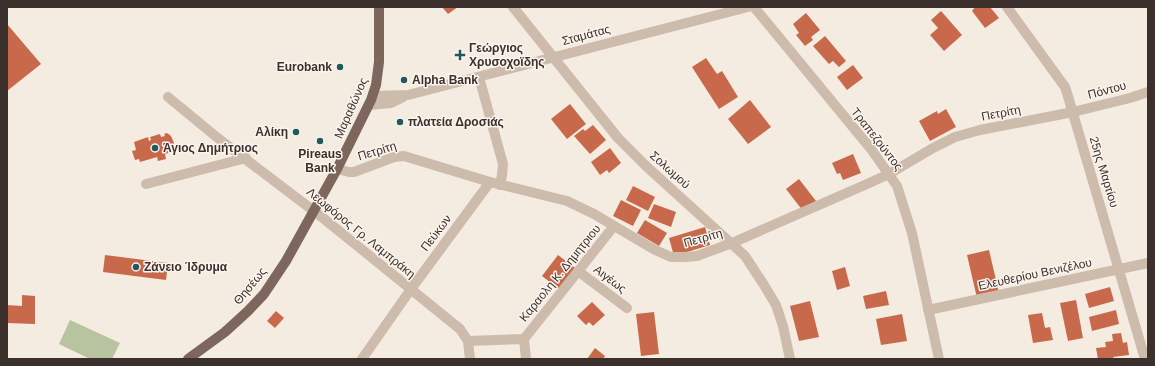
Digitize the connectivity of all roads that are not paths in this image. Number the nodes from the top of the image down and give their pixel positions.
1 (379, 7) edge
2 (513, 7) edge
3 (748, 7) edge
4 (754, 7) edge
5 (1007, 7) edge
6 (554, 57) junction
7 (479, 77) junction
8 (1148, 92) edge
9 (168, 98) dead end
10 (371, 101) junction
11 (1072, 112) junction
12 (246, 158) junction
13 (337, 169) junction
14 (889, 174) junction
15 (495, 183) junction
16 (146, 184) dead end
17 (313, 211) junction
18 (614, 226) junction
19 (732, 243) junction
20 (1148, 263) edge
21 (1120, 269) junction
22 (578, 271) junction
23 (410, 289) junction
24 (627, 308) dead end
25 (928, 310) junction
26 (524, 339) junction
27 (468, 341) junction
28 (188, 359) edge
29 (362, 359) edge
30 (470, 359) edge
31 (526, 359) edge
32 (790, 359) edge
33 (939, 359) edge
34 (1145, 359) edge

1 - 10 main road, Μαραθώνος
2 - 6 street, Σολωμού
3 - 6 street, Σταμάτας
4 - 14 street, Τραπεζούντος
5 - 11 street, 25ης Μαρτίου
6 - 7 street, Σταμάτας
6 - 19 street, Σολωμού
7 - 10 street, Σταμάτας
7 - 15 street
8 - 11 street, Πόντου
9 - 12 street, Λεωφόρος Γρ. Λαμπράκη
10 - 13 main road, Μαραθώνος
11 - 14 street, Πετρίτη
11 - 21 street, 25ης Μαρτίου
12 - 16 street
12 - 17 street, Λεωφόρος Γρ. Λαμπράκη
13 - 15 street, Πετρίτη
13 - 17 main road, Μαραθώνος
14 - 19 street, Πετρίτη
14 - 25 street, Τραπεζούντος
15 - 18 street, Πετρίτη
15 - 23 street, Πεύκων
17 - 23 street, Λεωφόρος Γρ. Λαμπράκη
17 - 28 main road, Θησέως
18 - 19 street, Πετρίτη
18 - 22 street, Καραολη Κ. Δημητριου
19 - 32 street, Σολωμού
20 - 21 street, Ελευθερίου Βενιζέλου
21 - 25 street, Ελευθερίου Βενιζέλου
21 - 34 street, 25ης Μαρτίου
22 - 24 street, Αιγέως
22 - 26 street, Καραολη Κ. Δημητριου
23 - 27 street, Λεωφόρος Γρ. Λαμπράκη
23 - 29 street, Πεύκων
25 - 33 street, Τραπεζούντος
26 - 27 street
26 - 31 street, Καραολη Κ. Δημητριου
27 - 30 street

